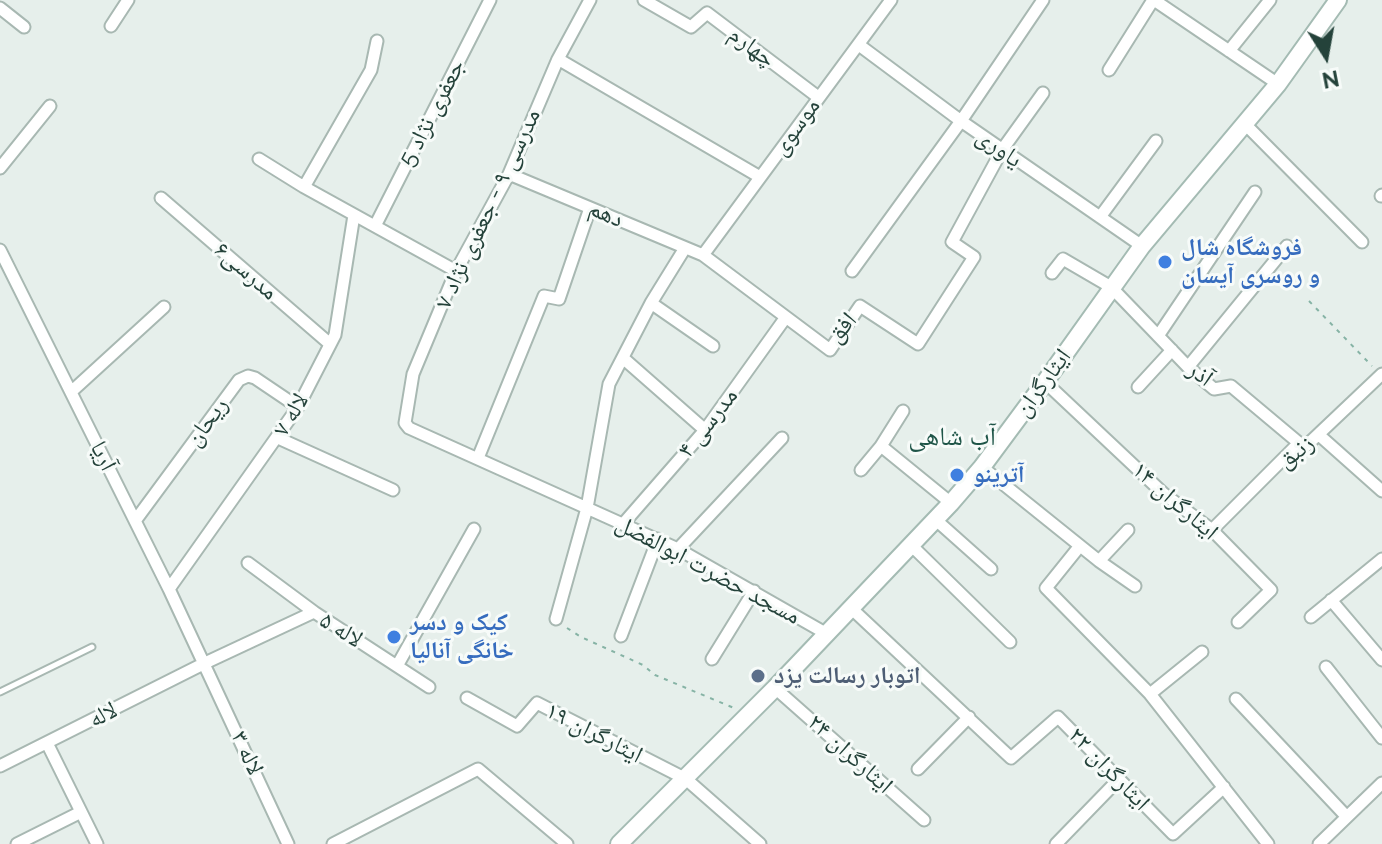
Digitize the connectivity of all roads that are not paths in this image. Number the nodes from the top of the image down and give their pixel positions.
1 (128, 0) edge
2 (490, 0) edge
3 (590, 0) edge
4 (644, 0) edge
5 (891, 0) edge
6 (1043, 0) edge
7 (1154, 0) edge
8 (1270, 0) edge
9 (1338, 0) edge
10 (0, 8) edge
11 (111, 26) dead end
12 (24, 27) dead end
13 (377, 41) dead end
14 (859, 45) junction
15 (1229, 51) junction
16 (558, 59) junction
17 (1109, 70) dead end
18 (1278, 84) junction
19 (1043, 93) dead end
20 (818, 97) junction
21 (50, 106) dead end
22 (961, 121) junction
23 (1245, 124) junction
24 (1156, 141) dead end
25 (1002, 150) junction
26 (259, 159) dead end
27 (0, 168) edge
28 (509, 174) junction
29 (760, 177) junction
30 (304, 187) junction
31 (1255, 192) dead end
32 (161, 198) dead end
33 (590, 208) junction
34 (354, 215) junction
35 (1100, 217) junction
36 (375, 226) junction
37 (1362, 242) dead end
38 (1142, 246) junction
39 (1287, 246) dead end
40 (685, 248) junction
41 (0, 250) edge
42 (703, 255) junction
43 (456, 271) junction
44 (852, 271) dead end
45 (1052, 273) dead end
46 (1111, 287) junction
47 (651, 303) junction
48 (164, 307) dead end
49 (786, 317) junction
50 (1158, 336) junction
51 (330, 344) junction
52 (713, 346) dead end
53 (1172, 350) junction
54 (623, 358) junction
55 (1188, 367) junction
56 (1382, 375) edge
57 (1045, 382) junction
58 (1138, 387) dead end
59 (71, 392) junction
60 (298, 407) junction
61 (903, 411) dead end
62 (405, 423) joint
63 (705, 430) junction
64 (1319, 435) junction
65 (278, 438) junction
66 (782, 438) dead end
67 (1299, 443) junction
68 (881, 446) junction
69 (478, 458) junction
70 (982, 467) junction
71 (861, 470) dead end
72 (393, 490) dead end
73 (1382, 491) edge
74 (951, 503) junction
75 (587, 508) junction
76 (936, 520) junction
77 (135, 521) junction
78 (623, 524) junction
79 (474, 529) dead end
80 (1128, 530) dead end
81 (1212, 530) junction
82 (658, 539) junction
83 (912, 546) junction
84 (1079, 547) junction
85 (678, 549) junction
86 (1382, 559) edge
87 (1099, 561) junction
88 (248, 563) dead end
89 (991, 569) dead end
90 (1135, 586) dead end
91 (169, 589) junction
92 (754, 591) junction
93 (1331, 600) junction
94 (852, 609) junction
95 (314, 612) junction
96 (1311, 617) dead end
97 (556, 619) road end
98 (1238, 622) dead end
99 (827, 634) junction
100 (621, 636) dead end
101 (1010, 642) dead end
102 (92, 647) dead end
103 (1202, 652) dead end
104 (712, 659) dead end
105 (1382, 660) edge
106 (205, 663) junction
107 (397, 666) junction
108 (1326, 667) dead end
109 (429, 687) dead end
110 (775, 688) junction
111 (0, 692) edge
112 (1150, 694) junction
113 (467, 698) dead end
114 (1236, 699) dead end
115 (969, 717) junction
116 (1382, 738) edge
117 (47, 743) junction
118 (0, 766) edge
119 (918, 769) dead end
120 (686, 779) junction
121 (1119, 779) junction
122 (1382, 783) edge
123 (1224, 787) junction
124 (81, 812) junction
125 (1346, 816) junction
126 (924, 820) dead end
127 (17, 844) edge
128 (97, 844) edge
129 (288, 844) edge
130 (333, 844) edge
131 (567, 844) edge
132 (619, 844) edge
133 (760, 844) edge
134 (1056, 844) edge
135 (1268, 844) edge
136 (1319, 844) edge

1 - 11 street
2 - 36 street, جعفری نژاد 5
3 - 16 street, مدرسی ۹ - جعفری نژاد ۷
4 - 20 street, چهارم
5 - 14 street, موسوی
6 - 22 street
7 - 15 street
7 - 17 street
8 - 15 street
9 - 18 main road, ایثارگران
10 - 12 street
13 - 30 street
14 - 20 street, موسوی
14 - 22 street, یاوری
15 - 18 street
16 - 28 street, مدرسی ۹ - جعفری نژاد ۷
16 - 29 street
18 - 23 main road, ایثارگران
19 - 25 street
20 - 29 street, موسوی
21 - 27 street
22 - 25 street, یاوری
22 - 44 street
23 - 37 street
23 - 38 main road, ایثارگران
24 - 35 street
25 - 35 street, یاوری
25 - 49 street, افق
26 - 30 street
28 - 33 street, دهم
28 - 43 street, مدرسی ۹ - جعفری نژاد ۷
29 - 42 street, موسوی
30 - 34 street
31 - 50 street
32 - 51 street, مدرسی۶
33 - 40 street, دهم
33 - 69 street
34 - 36 street
34 - 51 street, لاله ۷
35 - 38 street, یاوری
36 - 43 street
38 - 46 main road, ایثارگران
39 - 55 street
40 - 42 street, دهم
40 - 47 street, مسجد حضرت ابوالفضل
41 - 59 street, آریا
42 - 49 street, افق
43 - 62 street, مدرسی ۹ - جعفری نژاد ۷
45 - 46 street, آذر
46 - 50 street, آذر
46 - 57 main road, ایثارگران
47 - 52 street
47 - 54 street, مسجد حضرت ابوالفضل
48 - 59 street
49 - 63 street, مدرسی ۴
50 - 53 street, آذر
51 - 60 street, لاله ۷
53 - 55 street, آذر
53 - 58 street
54 - 63 street
54 - 75 street, مسجد حضرت ابوالفضل
55 - 67 street, آذر
56 - 64 street, زنبق
57 - 70 main road, ایثارگران
57 - 81 street, ایثارگران ۱۴
59 - 77 street, آریا
60 - 65 street, لاله ۷
60 - 77 street, ریحان
61 - 68 street
62 - 69 street, مسجد حضرت ابوالفضل
63 - 78 street, مدرسی ۴
64 - 67 street, زنبق
64 - 73 street
65 - 72 street
65 - 91 street, لاله ۷
66 - 85 street
67 - 81 street, زنبق
68 - 71 street
68 - 74 street
69 - 75 street, مسجد حضرت ابوالفضل
70 - 74 main road, ایثارگران
70 - 84 street
74 - 76 main road, ایثارگران
75 - 78 street, مسجد حضرت ابوالفضل
75 - 97 street
76 - 83 main road, ایثارگران
76 - 89 street
77 - 91 street, آریا
78 - 82 street, مسجد حضرت ابوالفضل
79 - 107 street
80 - 87 street
81 - 98 street, ایثارگران ۱۴
82 - 85 street, مسجد حضرت ابوالفضل
82 - 100 street
83 - 94 main road, ایثارگران
83 - 101 street
84 - 87 street
84 - 112 street
85 - 92 street, مسجد حضرت ابوالفضل
86 - 93 street
87 - 90 street
88 - 95 street
91 - 106 street, آریا
92 - 99 street, مسجد حضرت ابوالفضل
92 - 104 street
93 - 96 street
93 - 105 street
94 - 99 main road, ایثارگران
94 - 115 street, ایثارگران ۲۲
95 - 106 street, لاله ۵
95 - 107 street, لاله ۵
99 - 110 main road, ایثارگران
102 - 111 lane
103 - 112 street
106 - 117 street, لاله
106 - 129 street, لاله ۳
107 - 109 street, لاله ۵
108 - 116 street
110 - 120 main road, ایثارگران
110 - 126 street, ایثارگران ۲۴
112 - 123 street
113 - 120 street, ایثارگران ۱‍۹
114 - 125 street
115 - 119 street
115 - 121 street, ایثارگران ۲۲
117 - 118 street, لاله
117 - 124 street
120 - 132 main road, ایثارگران
120 - 133 street
121 - 123 street, ایثارگران ۲۲
121 - 134 street
122 - 125 street
123 - 135 street
124 - 127 street
124 - 128 street
125 - 136 street
130 - 131 street

